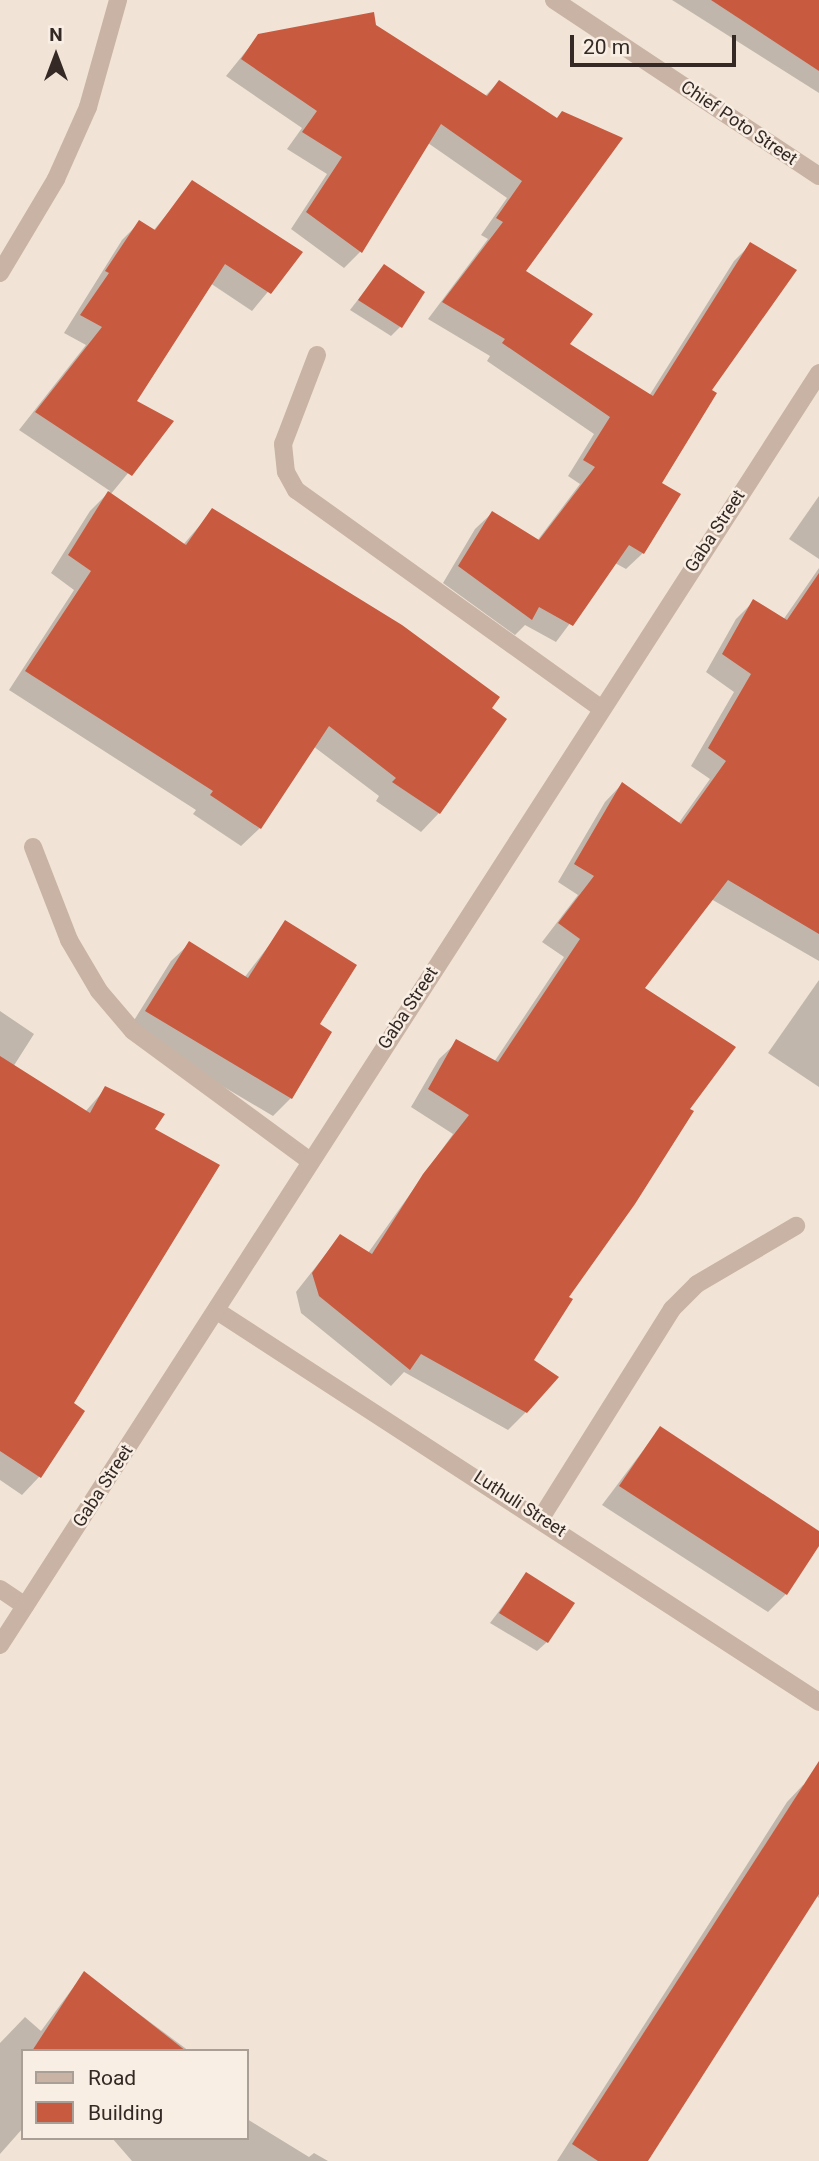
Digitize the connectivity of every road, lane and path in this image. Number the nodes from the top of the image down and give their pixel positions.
1 (118, 0) edge
2 (554, 0) edge
3 (819, 176) edge
4 (0, 273) edge
5 (317, 355) dead end
6 (819, 373) edge
7 (600, 708) junction
8 (33, 847) dead end
9 (310, 1161) junction
10 (796, 1226) dead end
11 (217, 1311) junction
12 (541, 1518) junction
13 (0, 1588) edge
14 (25, 1606) junction
15 (0, 1645) edge
16 (819, 1702) edge

1 - 4 street
2 - 3 street, Chief Poto Street
5 - 7 street
6 - 7 street, Gaba Street
7 - 9 street, Gaba Street
8 - 9 street
9 - 11 street, Gaba Street
10 - 12 street
11 - 12 street, Luthuli Street
11 - 14 street, Gaba Street
12 - 16 street, Luthuli Street
13 - 14 street
14 - 15 street, Gaba Street

